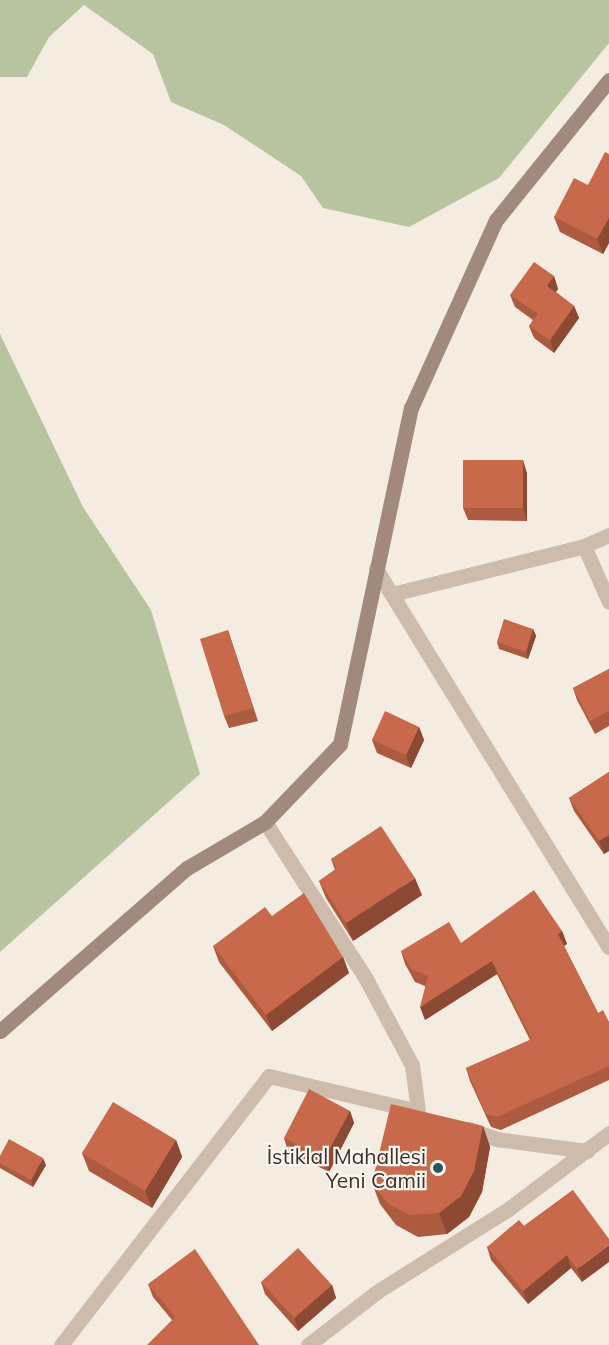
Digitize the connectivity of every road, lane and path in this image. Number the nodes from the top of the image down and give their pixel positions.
1 (609, 80) edge
2 (609, 535) edge
3 (584, 546) junction
4 (376, 569) junction
5 (392, 594) junction
6 (609, 602) edge
7 (265, 822) junction
8 (609, 947) edge
9 (0, 1031) edge
10 (451, 1123) edge
11 (609, 1132) edge
12 (587, 1151) junction
13 (61, 1345) edge
14 (308, 1345) edge

1 - 4 street
2 - 3 street
3 - 5 street
3 - 6 street
4 - 5 street
4 - 7 street
5 - 8 street
7 - 9 street
7 - 13 street
10 - 12 street
11 - 12 street
12 - 14 street

